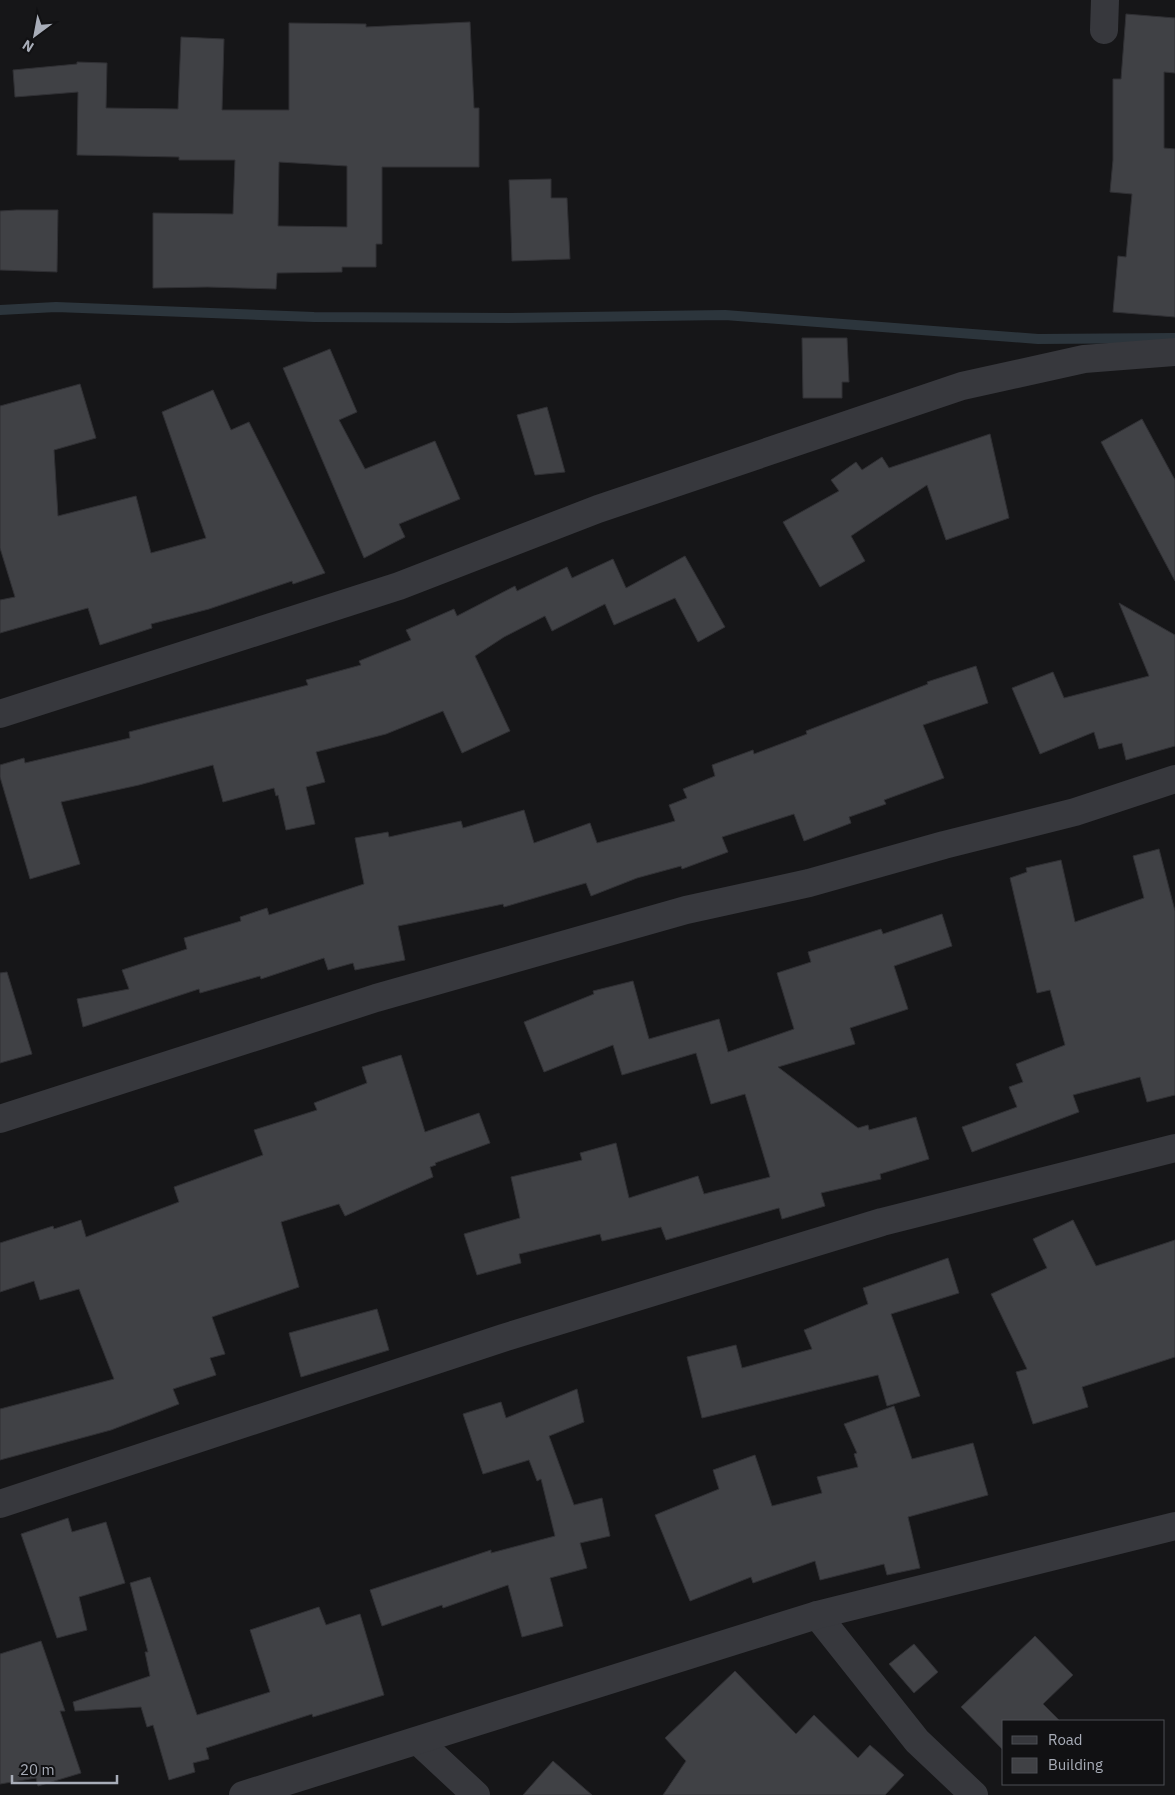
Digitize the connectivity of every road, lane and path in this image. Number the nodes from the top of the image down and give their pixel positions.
1 (1104, 0) edge
2 (1104, 30) dead end
3 (1175, 352) edge
4 (0, 714) edge
5 (1175, 779) edge
6 (0, 1119) edge
7 (1175, 1148) edge
8 (0, 1504) edge
9 (1175, 1526) edge
10 (817, 1615) junction
11 (418, 1741) junction
12 (243, 1795) edge
13 (476, 1795) edge
14 (974, 1795) edge

1 - 2 street
3 - 4 street
5 - 6 street
7 - 8 street
9 - 10 street
10 - 11 street
10 - 14 street
11 - 12 street
11 - 13 street

